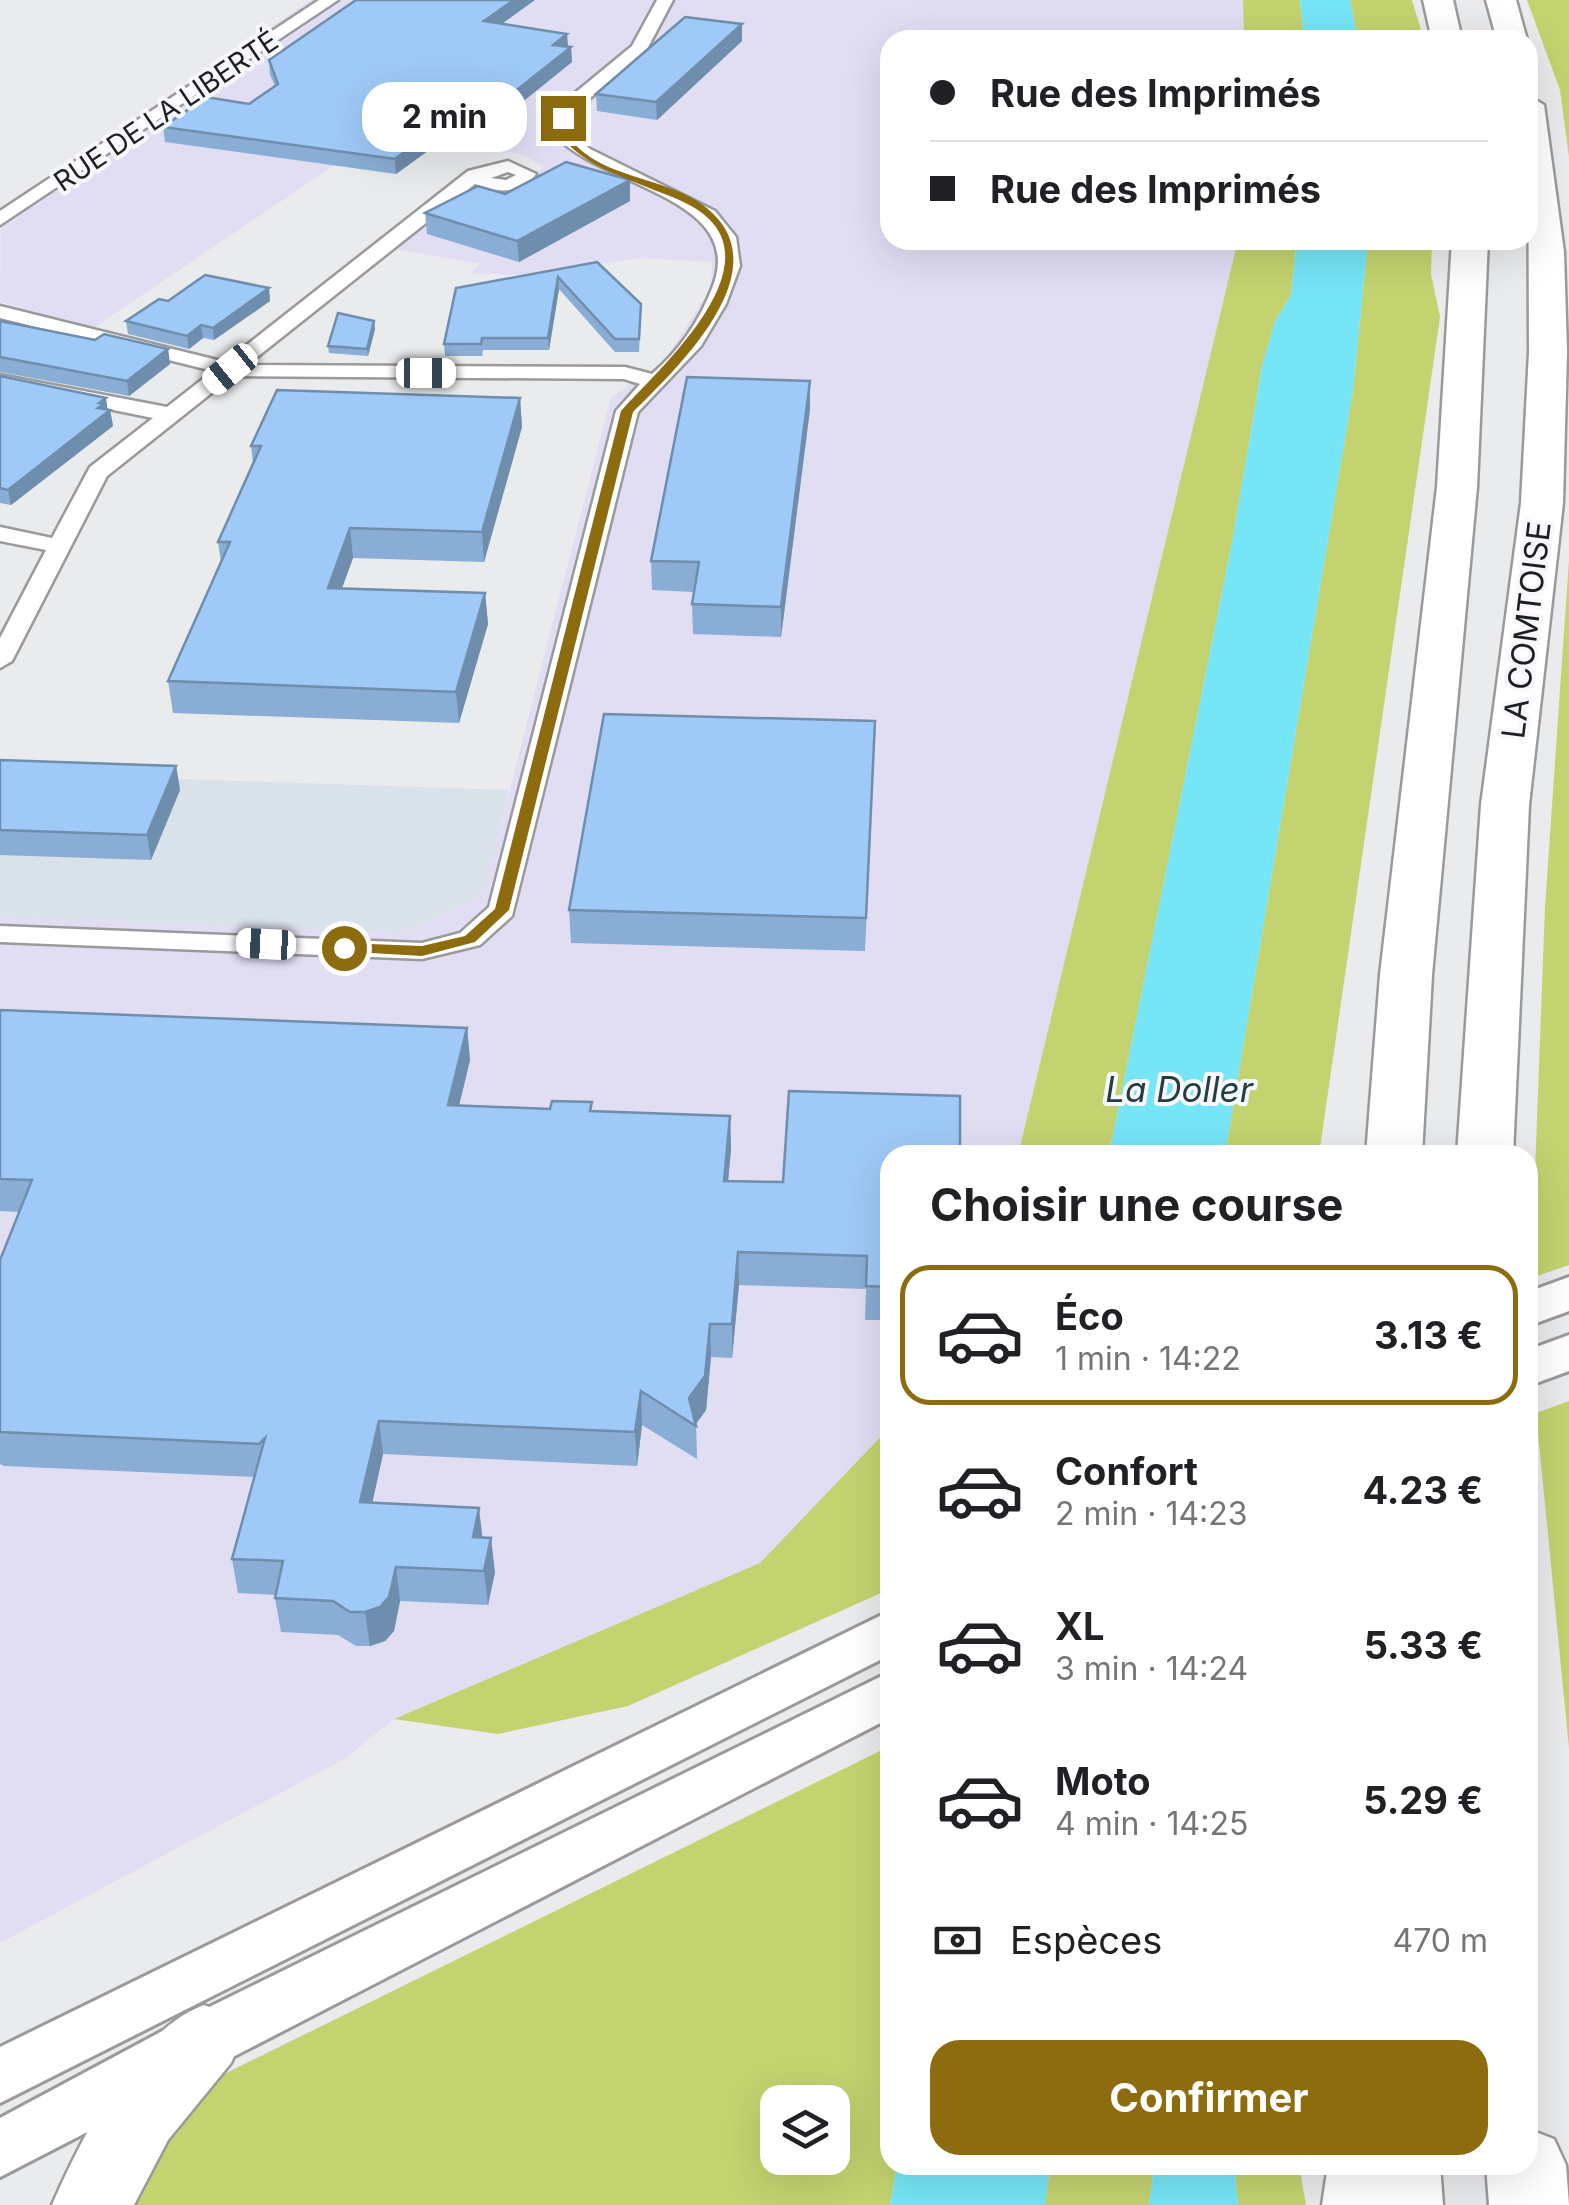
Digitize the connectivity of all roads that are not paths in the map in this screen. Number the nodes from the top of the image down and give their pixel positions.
1 (330, 0) edge
2 (665, 0) edge
3 (1438, 0) edge
4 (1501, 0) edge
5 (1445, 30) edge
6 (1509, 30) edge
7 (484, 171) dead end
8 (1538, 187) edge
9 (0, 219) edge
10 (1469, 250) edge
11 (0, 312) edge
12 (1548, 352) junction
13 (230, 369) junction
14 (0, 381) edge
15 (654, 382) junction
16 (1569, 408) edge
17 (172, 415) junction
18 (0, 534) edge
19 (59, 546) junction
20 (0, 661) edge
21 (0, 934) edge
22 (1395, 1145) edge
23 (1486, 1145) edge
24 (867, 1642) edge
25 (880, 1697) edge
26 (204, 2039) junction
27 (0, 2076) edge
28 (0, 2149) edge
29 (1366, 2175) edge
30 (1400, 2175) edge
31 (1527, 2175) edge
32 (92, 2205) edge
33 (1362, 2205) edge
34 (1402, 2205) edge
35 (1530, 2205) edge

1 - 9 street, RUE DE LA LIBERTÉ
2 - 15 street
3 - 5 highway
4 - 6 highway
7 - 13 street
8 - 12 highway, LA COMTOISE
10 - 22 highway
11 - 13 street
12 - 16 highway
12 - 23 highway, LA COMTOISE
13 - 15 street
13 - 17 street
14 - 17 street
15 - 21 street
17 - 19 street
18 - 19 street
19 - 20 street
24 - 27 main road
25 - 26 main road
26 - 28 main road
26 - 32 highway
29 - 33 highway
30 - 34 highway
31 - 35 highway

